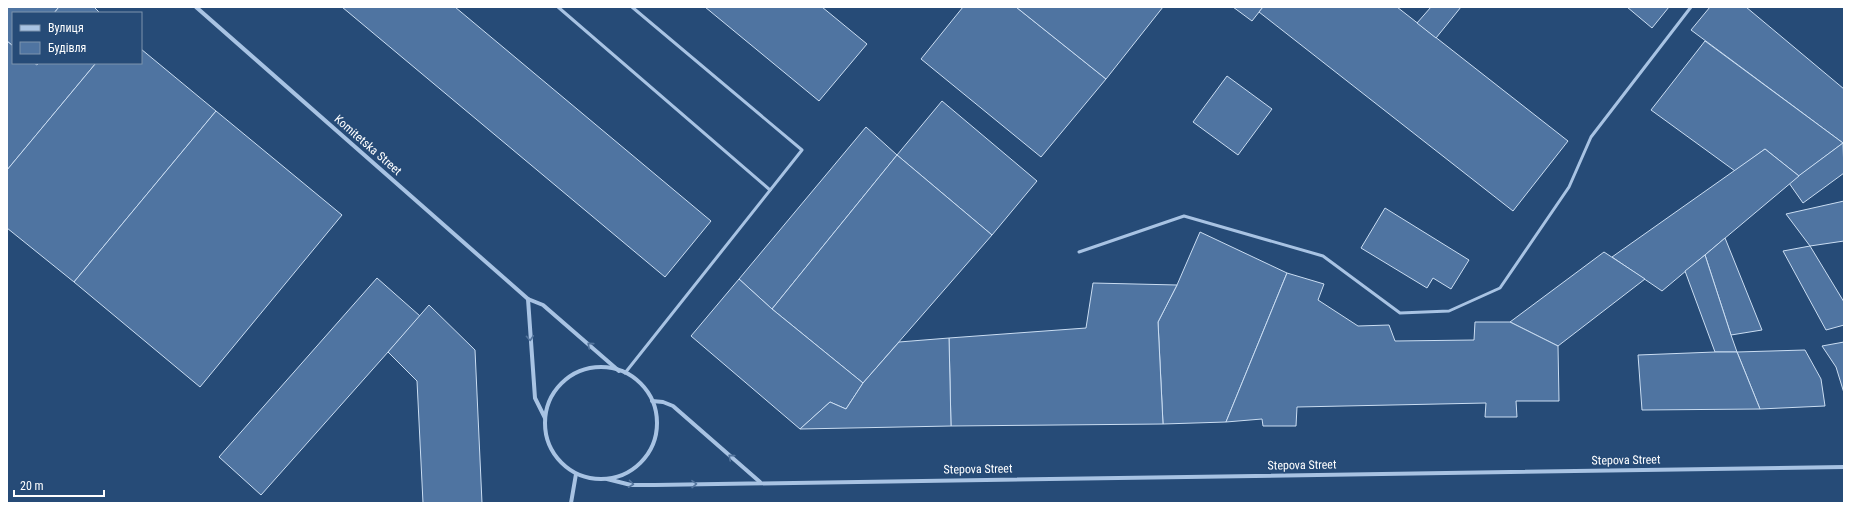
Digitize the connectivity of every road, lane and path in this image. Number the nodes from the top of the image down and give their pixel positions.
1 (196, 7) edge
2 (558, 7) edge
3 (632, 7) edge
4 (1690, 7) edge
5 (770, 190) junction
6 (1079, 252) dead end
7 (528, 299) junction
8 (619, 371) junction
9 (625, 373) junction
10 (652, 401) junction
11 (545, 418) junction
12 (1844, 467) edge
13 (576, 474) junction
14 (607, 479) junction
15 (760, 482) junction
16 (571, 503) edge

1 - 7 street, Komitetska Street
2 - 5 lane
3 - 5 lane
4 - 6 lane
5 - 9 lane
8 -> 7 street, Komitetska Street
7 -> 11 street
8 - 9 street
8 - 11 street
9 - 10 street
10 - 14 street
15 -> 10 street
11 - 13 street
12 - 15 street, Stepova Street
13 - 14 street
13 - 16 street
14 -> 15 street, Stepova Street

